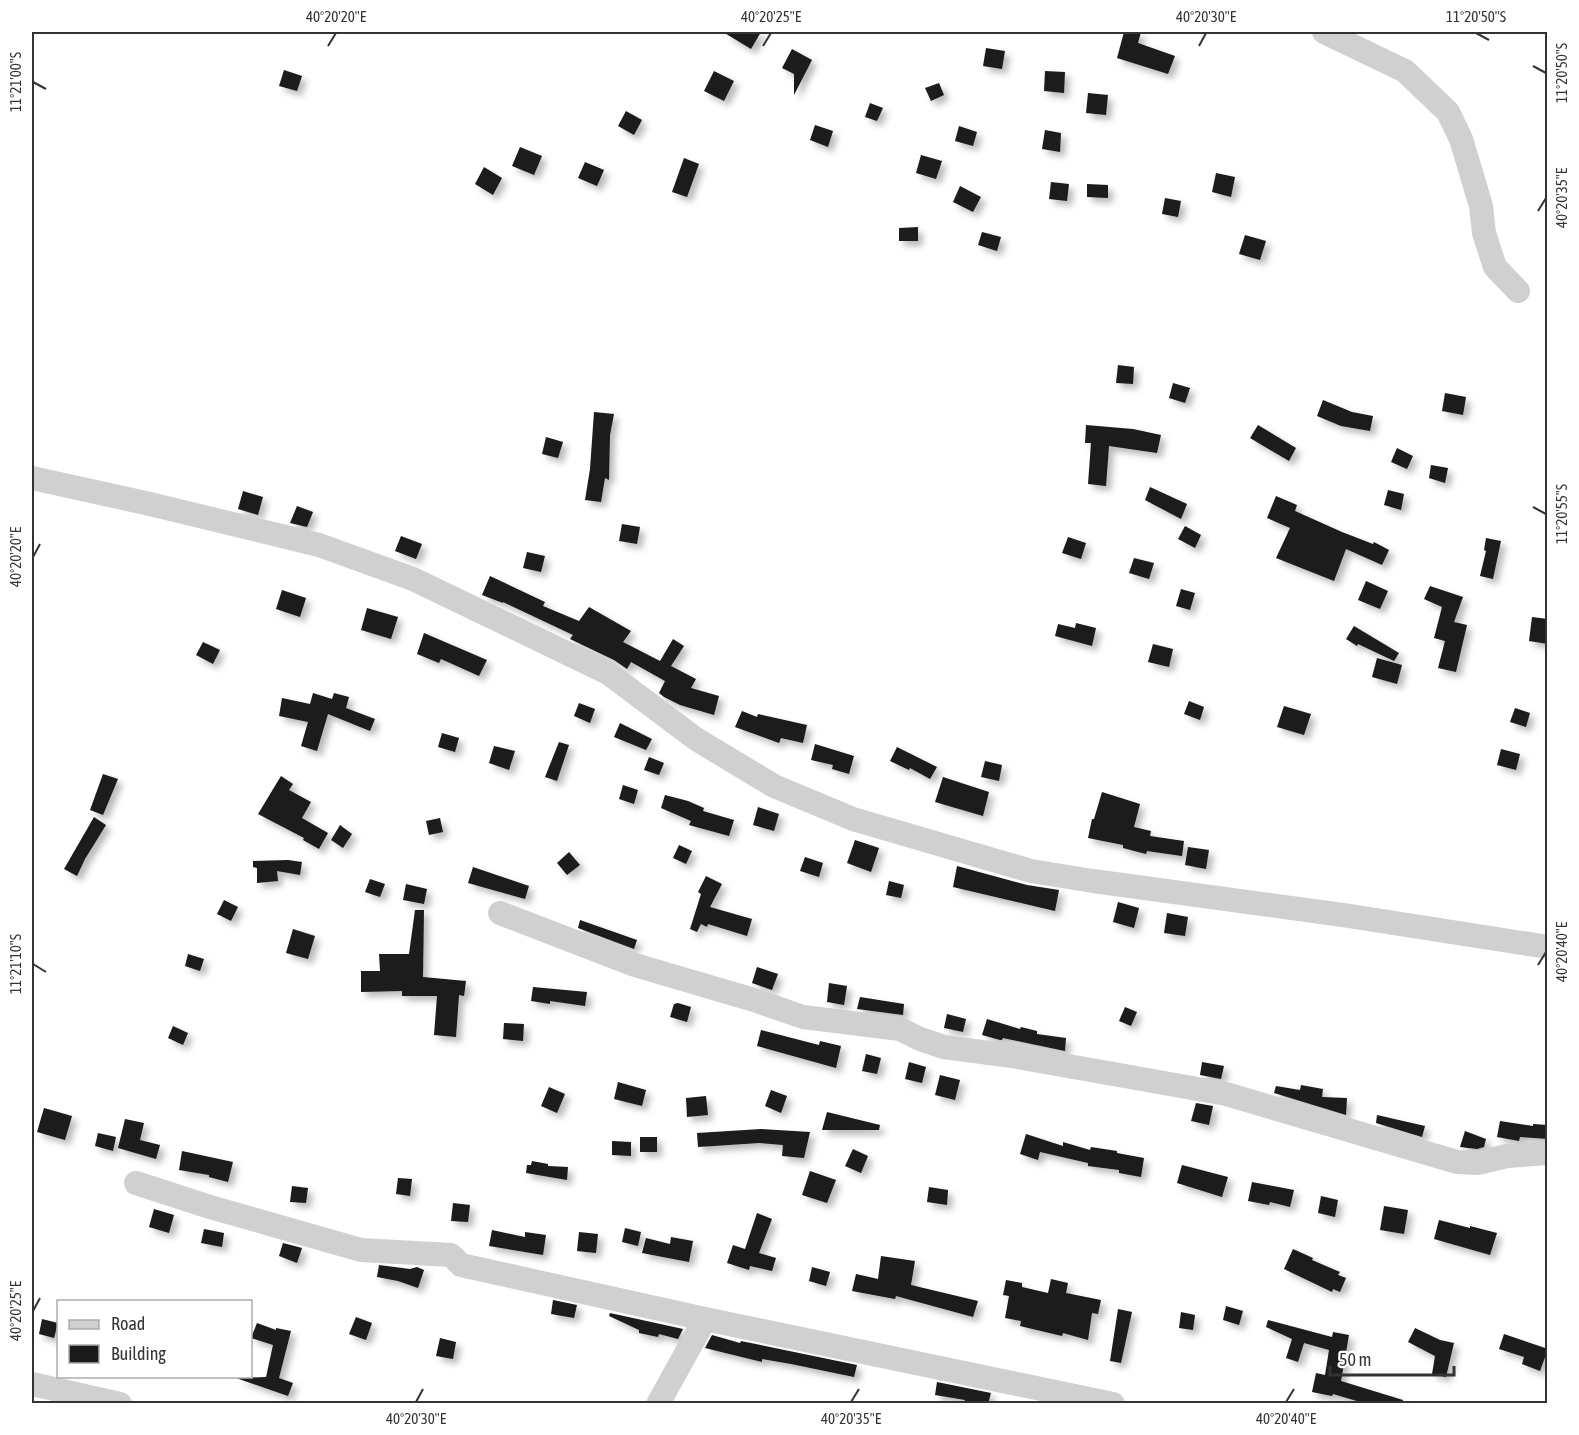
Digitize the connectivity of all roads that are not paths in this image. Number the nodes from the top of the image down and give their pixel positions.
1 (1324, 32) edge
2 (1518, 291) dead end
3 (32, 478) edge
4 (500, 913) dead end
5 (1548, 947) edge
6 (1548, 1153) edge
7 (136, 1183) dead end
8 (705, 1319) junction
9 (32, 1384) edge
10 (120, 1404) edge
11 (658, 1404) edge
12 (1113, 1404) edge

1 - 2 street
3 - 5 street
4 - 6 street
7 - 8 street
8 - 11 street
8 - 12 street
9 - 10 street

